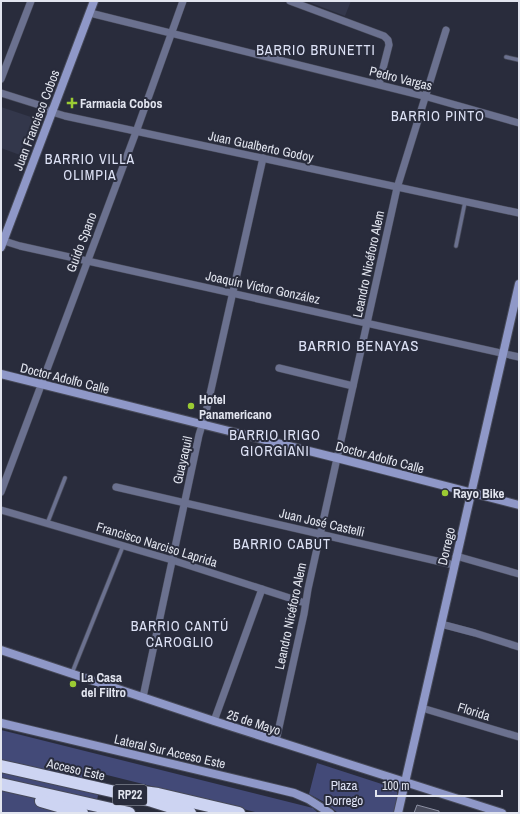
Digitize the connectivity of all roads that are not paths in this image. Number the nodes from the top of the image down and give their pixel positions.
1 (31, 1) edge
2 (94, 1) edge
3 (183, 1) edge
4 (290, 1) edge
5 (90, 12) junction
6 (446, 30) dead end
7 (171, 33) junction
8 (506, 57) dead end
9 (519, 60) edge
10 (1, 80) edge
11 (379, 84) junction
12 (1, 92) edge
13 (424, 96) junction
14 (52, 112) junction
15 (519, 123) edge
16 (136, 132) junction
17 (263, 158) junction
18 (397, 188) junction
19 (465, 202) junction
20 (519, 214) edge
21 (2, 242) edge
22 (456, 246) dead end
23 (87, 260) junction
24 (519, 284) edge
25 (233, 293) junction
26 (367, 322) junction
27 (503, 353) junction
28 (519, 357) edge
29 (279, 368) dead end
30 (1, 374) edge
31 (41, 384) junction
32 (353, 386) junction
33 (202, 424) junction
34 (337, 458) junction
35 (65, 478) dead end
36 (116, 487) dead end
37 (1, 492) edge
38 (471, 493) junction
39 (184, 503) junction
40 (519, 505) edge
41 (1, 510) edge
42 (47, 524) junction
43 (320, 534) junction
44 (123, 546) junction
45 (456, 556) junction
46 (172, 560) junction
47 (454, 565) junction
48 (519, 574) edge
49 (262, 589) junction
50 (305, 603) junction
51 (441, 624) junction
52 (519, 647) edge
53 (1, 650) edge
54 (72, 673) junction
55 (143, 697) junction
56 (422, 708) junction
57 (214, 721) junction
58 (1, 723) edge
59 (519, 737) edge
60 (276, 741) junction
61 (1, 766) edge
62 (69, 782) junction
63 (405, 783) junction
64 (1, 784) edge
65 (1, 790) edge
66 (82, 813) edge
67 (130, 813) edge
68 (190, 813) edge
69 (239, 813) edge
70 (330, 813) edge
71 (398, 813) edge
72 (502, 813) edge

1 - 10 street
2 - 5 street, Juan Francisco Cobos
3 - 7 street, Guido Spano
4 - 11 street
5 - 7 street, Pedro Vargas
5 - 14 street, Juan Francisco Cobos
6 - 13 street, Leandro Nicéforo Alem
7 - 11 street, Pedro Vargas
7 - 16 street, Guido Spano
8 - 9 lane
11 - 13 street, Pedro Vargas
12 - 14 street, Juan Gualberto Godoy
13 - 15 street, Pedro Vargas
13 - 18 street, Leandro Nicéforo Alem
14 - 16 street, Juan Gualberto Godoy
14 - 21 street, Juan Francisco Cobos
16 - 17 street, Juan Gualberto Godoy
16 - 23 street, Guido Spano
17 - 18 street, Juan Gualberto Godoy
17 - 25 street, Guayaquil
18 - 19 street, Juan Gualberto Godoy
18 - 26 street, Leandro Nicéforo Alem
19 - 20 street, Juan Gualberto Godoy
19 - 22 lane
21 - 23 street, Joaquín Víctor González
23 - 25 street, Joaquín Víctor González
23 - 31 street, Guido Spano
24 - 27 street, Dorrego
25 - 26 street, Joaquín Víctor González
25 - 33 street, Guayaquil
26 - 27 street, Joaquín Víctor González
26 - 32 street, Leandro Nicéforo Alem
27 - 28 street, Joaquín Víctor González
27 - 38 street, Dorrego
29 - 32 street
30 - 31 street, Doctor Adolfo Calle
31 - 33 street, Doctor Adolfo Calle
31 - 37 street, Guido Spano
32 - 34 street, Leandro Nicéforo Alem
33 - 34 street, Doctor Adolfo Calle
33 - 39 street, Guayaquil
34 - 38 street, Doctor Adolfo Calle
34 - 43 street, Leandro Nicéforo Alem
35 - 42 lane
36 - 39 street, Juan José Castelli
38 - 40 street, Doctor Adolfo Calle
38 - 45 street, Dorrego
39 - 43 street, Juan José Castelli
39 - 46 street, Guayaquil
41 - 42 street, Francisco Narciso Laprida
42 - 44 street, Francisco Narciso Laprida
43 - 47 street, Juan José Castelli
43 - 50 street, Leandro Nicéforo Alem
44 - 46 street, Francisco Narciso Laprida
44 - 54 lane
45 - 47 street, Dorrego
45 - 48 street
46 - 49 street, Francisco Narciso Laprida
46 - 55 street, Guayaquil
47 - 51 street, Dorrego
49 - 50 street, Francisco Narciso Laprida
49 - 57 street
50 - 60 street, Leandro Nicéforo Alem
51 - 52 street
51 - 56 street, Dorrego
53 - 54 street, 25 de Mayo
54 - 55 street, 25 de Mayo
55 - 57 street, 25 de Mayo
56 - 59 street, Florida
56 - 63 street, Dorrego
57 - 60 street, 25 de Mayo
58 - 70 street, Lateral Sur Acceso Este
60 - 63 street, 25 de Mayo
61 - 62 highway, Acceso Este / RP22
62 - 68 highway, Acceso Este / RP22
62 - 69 highway
63 - 71 street, Dorrego
63 - 72 street, 25 de Mayo
64 - 67 highway, RP22
65 - 66 highway

